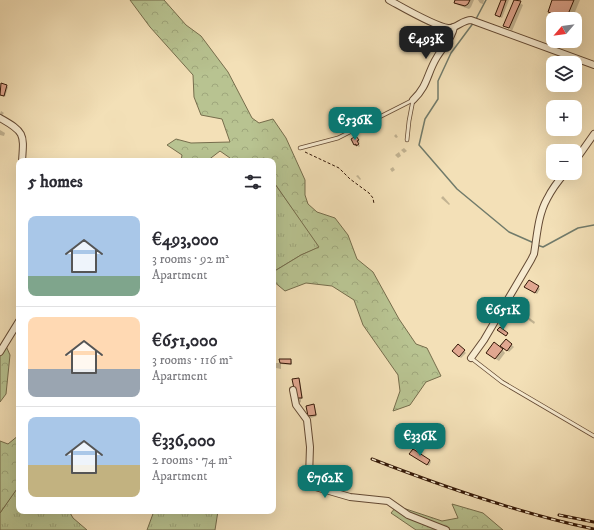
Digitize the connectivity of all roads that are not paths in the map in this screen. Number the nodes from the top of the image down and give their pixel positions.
1 (389, 0) edge
2 (454, 27) junction
3 (594, 65) edge
4 (413, 100) junction
5 (0, 118) edge
6 (594, 134) edge
7 (407, 140) dead end
8 (300, 148) road end
9 (582, 150) edge
10 (22, 158) edge
11 (560, 180) edge
12 (16, 326) edge
13 (0, 352) edge
14 (471, 358) joint
15 (293, 390) dead end
16 (594, 436) edge
17 (446, 530) edge

1 - 2 street
2 - 3 street
2 - 4 street
4 - 7 lane
4 - 8 lane
5 - 10 street
6 - 9 street
11 - 14 street
12 - 13 street
14 - 16 lane
15 - 17 street

